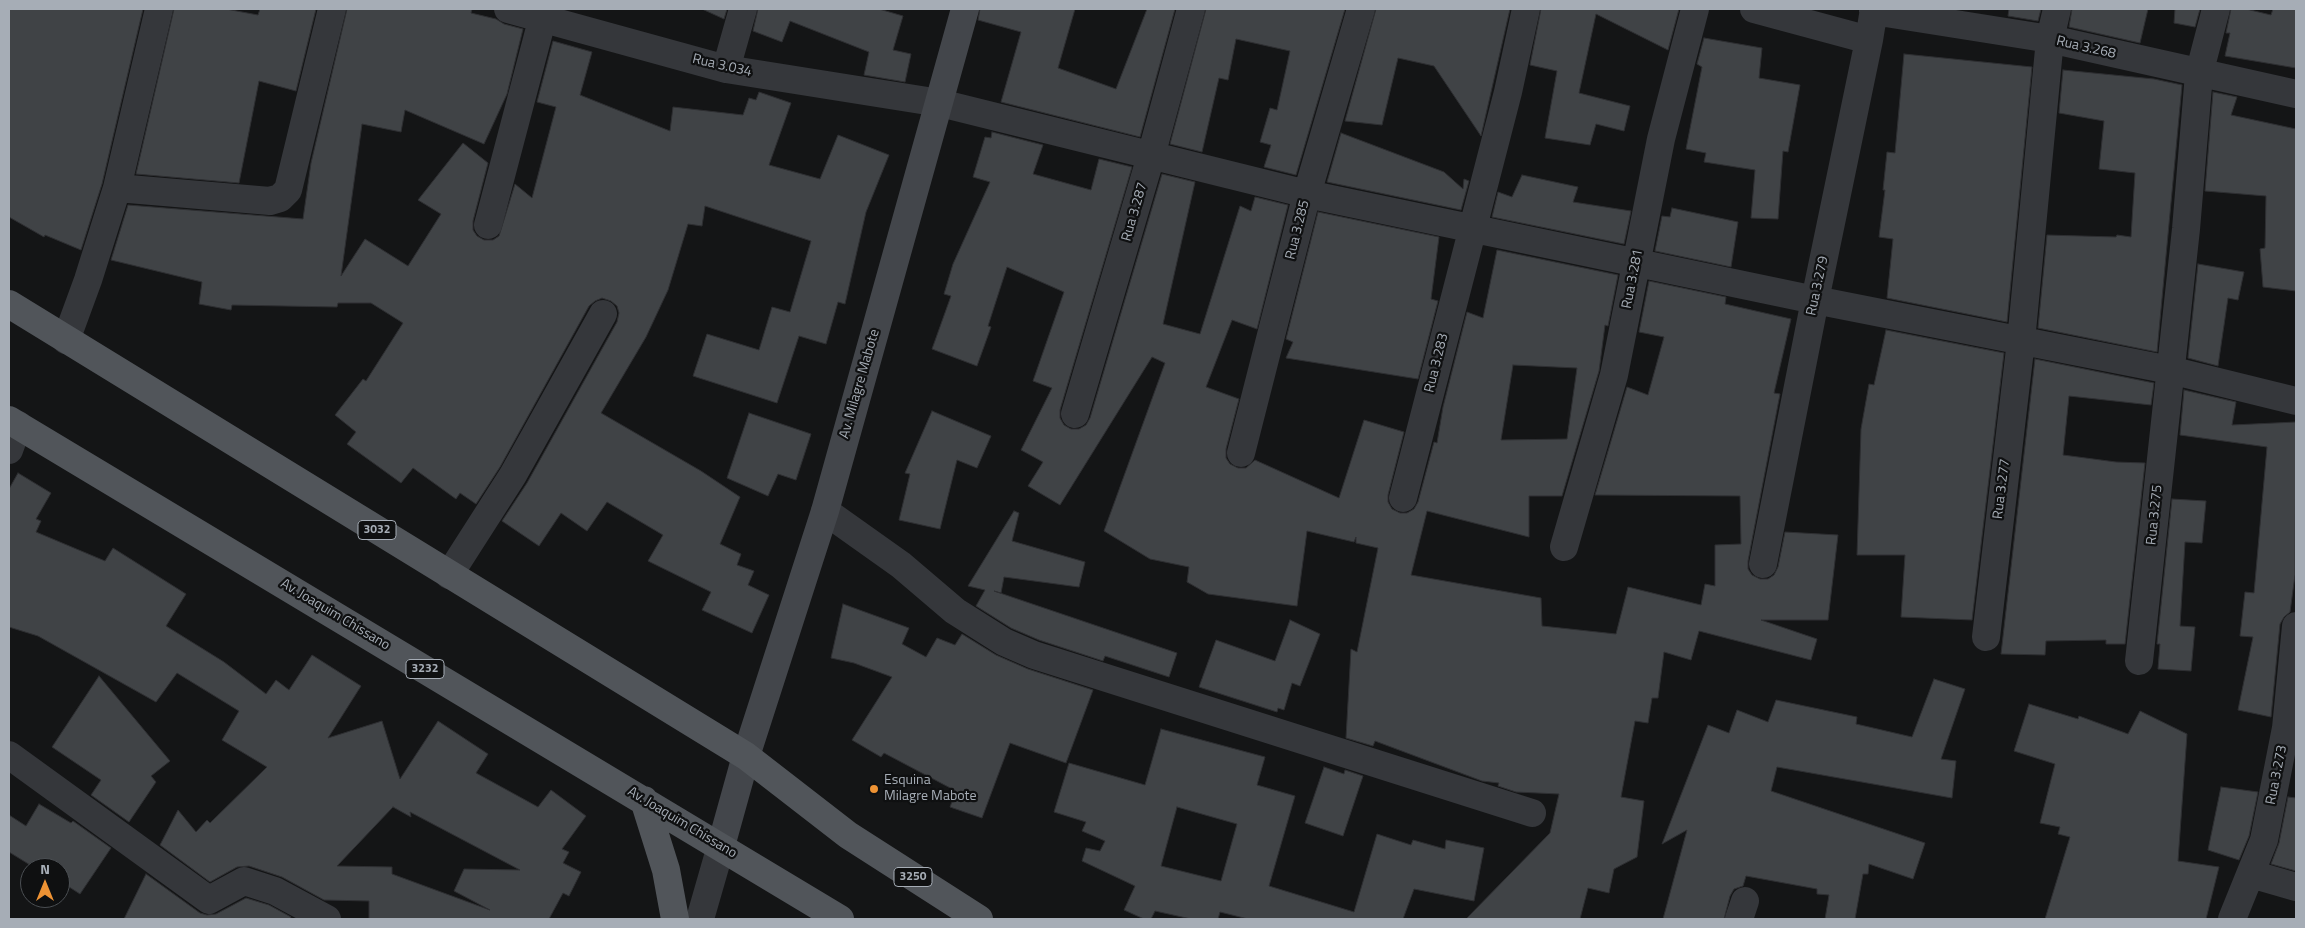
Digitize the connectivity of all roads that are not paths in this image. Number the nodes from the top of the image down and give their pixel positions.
1 (159, 9) edge
2 (332, 9) edge
3 (508, 9) edge
4 (743, 9) edge
5 (965, 9) edge
6 (1191, 9) edge
7 (1361, 9) edge
8 (1526, 9) edge
9 (1695, 9) edge
10 (1754, 9) edge
11 (2057, 9) edge
12 (2216, 9) edge
13 (1873, 10) edge
14 (544, 13) edge
15 (2050, 39) junction
16 (1869, 40) junction
17 (726, 69) junction
18 (2199, 74) junction
19 (2296, 94) edge
20 (940, 103) junction
21 (1151, 156) junction
22 (117, 188) junction
23 (1307, 194) junction
24 (488, 225) dead end
25 (1472, 229) junction
26 (1636, 264) junction
27 (1815, 300) junction
28 (9, 304) edge
29 (603, 314) dead end
30 (66, 340) junction
31 (2021, 341) junction
32 (2170, 370) junction
33 (2296, 401) edge
34 (1075, 414) dead end
35 (12, 431) edge
36 (1241, 453) dead end
37 (1403, 498) dead end
38 (824, 511) junction
39 (1564, 547) dead end
40 (1763, 564) dead end
41 (449, 576) junction
42 (2296, 626) edge
43 (1986, 637) dead end
44 (2139, 661) dead end
45 (9, 755) edge
46 (746, 756) junction
47 (644, 800) junction
48 (1532, 813) dead end
49 (721, 846) junction
50 (2252, 874) junction
51 (2296, 887) edge
52 (316, 917) edge
53 (675, 919) edge
54 (700, 919) edge
55 (840, 919) edge
56 (978, 919) edge
57 (2232, 919) edge

1 - 22 street
2 - 22 street
3 - 14 street, Rua 3.034
4 - 17 street
5 - 20 street, Av. Milagre Mabote
6 - 21 street, Rua 3.287
7 - 23 street, Rua 3.285
8 - 25 street, Rua 3.283
9 - 26 street, Rua 3.281
10 - 16 street
11 - 15 street, Rua 3.277
12 - 18 street, Rua 3.275
13 - 15 street, Rua 3.268
13 - 16 street, Rua 3.279
14 - 17 street, Rua 3.034
14 - 24 street
15 - 18 street, Rua 3.268
15 - 31 street, Rua 3.277
16 - 27 street, Rua 3.279
17 - 20 street, Rua 3.034
18 - 19 street, Rua 3.268
18 - 32 street, Rua 3.275
20 - 21 street, Rua 3.034
20 - 38 street, Av. Milagre Mabote
21 - 23 street, Rua 3.034
21 - 34 street, Rua 3.287
22 - 30 street
23 - 25 street, Rua 3.034
23 - 36 street, Rua 3.285
25 - 26 street, Rua 3.034
25 - 37 street, Rua 3.283
26 - 27 street, Rua 3.034
26 - 39 street, Rua 3.281
27 - 31 street, Rua 3.034
27 - 40 street, Rua 3.279
28 - 30 main road, 3032
29 - 41 street
30 - 41 main road, 3032
31 - 32 street, Rua 3.034
31 - 43 street, Rua 3.277
32 - 33 street, Rua 3.034
32 - 44 street, Rua 3.275
35 - 47 main road, Av. Joaquim Chissano / 3232
38 - 46 street, Av. Milagre Mabote
38 - 48 street
41 - 46 main road, 3032
42 - 50 street, Rua 3.273
45 - 52 street
46 - 49 street, Av. Milagre Mabote
46 - 56 main road, 3250
47 - 49 main road, Av. Joaquim Chissano / 3232
47 - 53 main road
49 - 54 street
49 - 55 main road, Av. Joaquim Chissano / 3232
50 - 51 street
50 - 57 street, Rua 3.273

